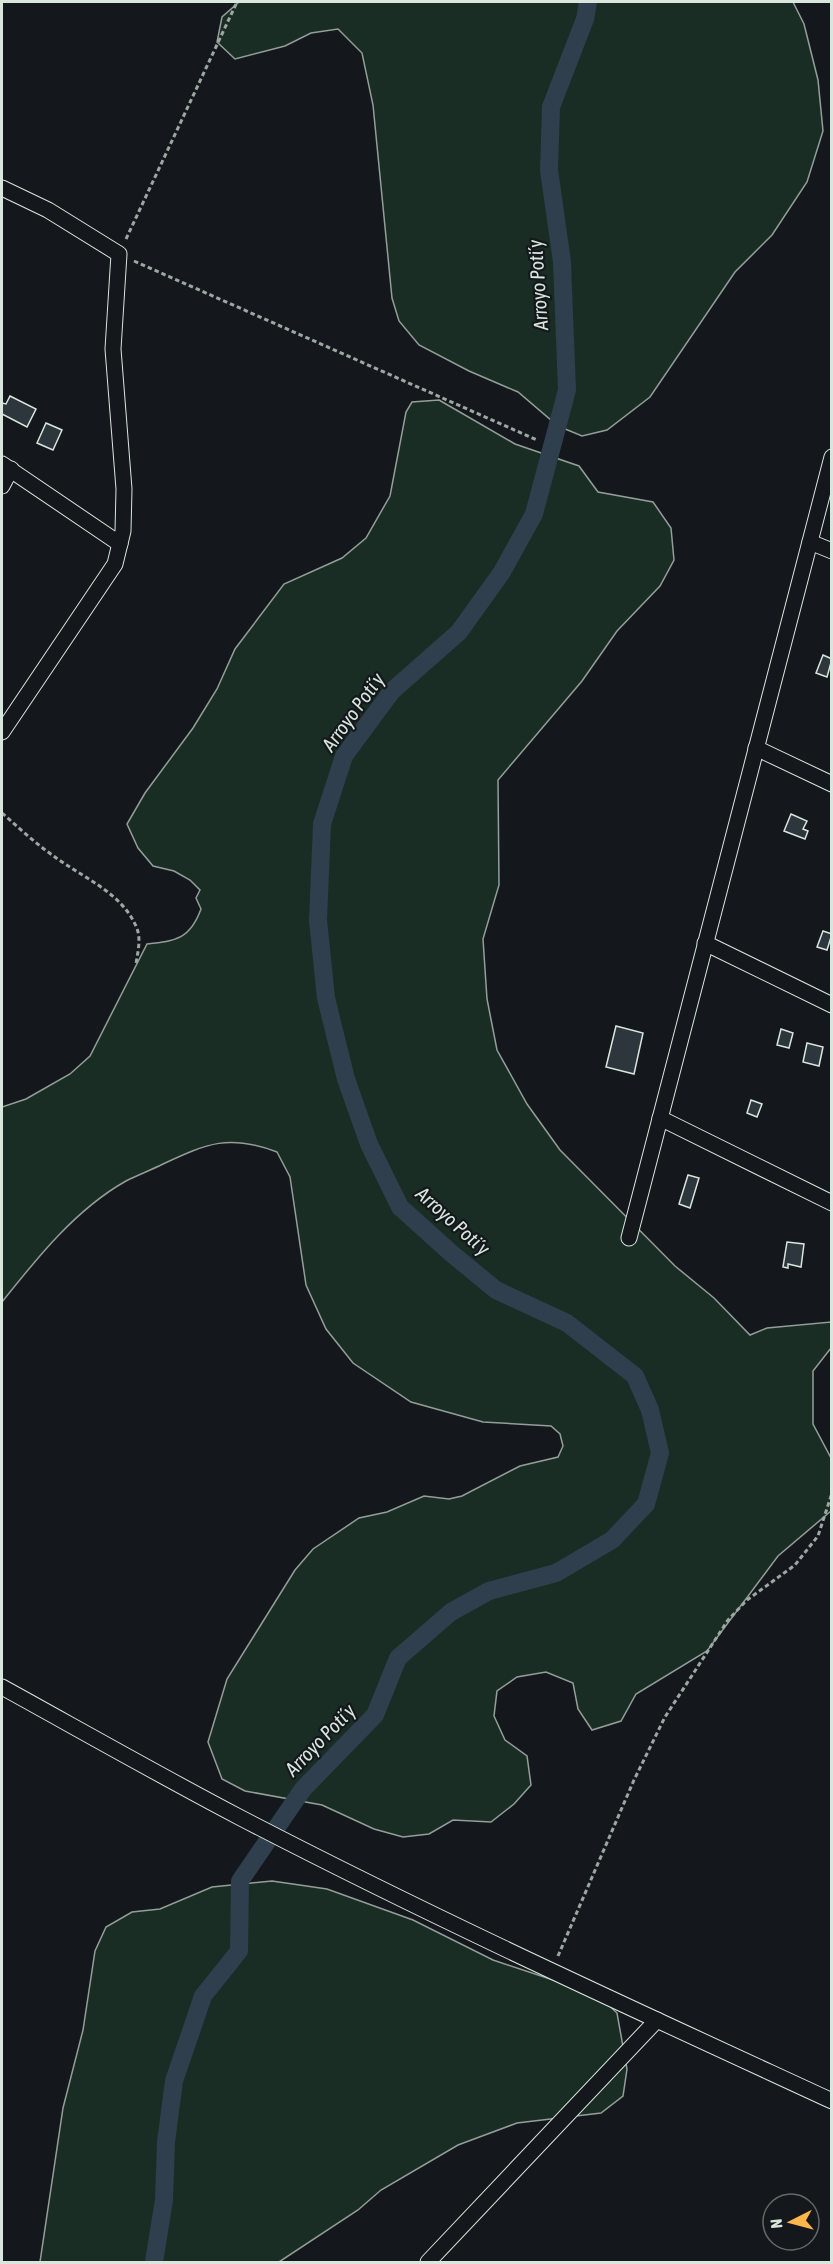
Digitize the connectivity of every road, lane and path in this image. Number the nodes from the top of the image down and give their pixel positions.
1 (237, 2) edge
2 (2, 188) edge
3 (119, 254) junction
4 (537, 440) dead end
5 (831, 457) edge
6 (6, 466) edge
7 (2, 486) edge
8 (810, 542) junction
9 (120, 544) junction
10 (831, 551) edge
11 (2, 732) edge
12 (756, 748) junction
13 (831, 784) edge
14 (2, 813) edge
15 (705, 943) junction
16 (136, 964) dead end
17 (831, 1005) edge
18 (660, 1118) junction
19 (831, 1203) edge
20 (629, 1238) dead end
21 (831, 1349) edge
22 (831, 1379) edge
23 (831, 1493) edge
24 (2, 1687) edge
25 (551, 1971) junction
26 (657, 2020) junction
27 (831, 2101) edge
28 (428, 2262) edge

1 - 3 path
2 - 3 street
3 - 4 path
3 - 9 street
5 - 8 street
6 - 7 street
6 - 9 street
8 - 10 street
8 - 12 street
9 - 11 street
12 - 13 street
12 - 15 street
14 - 16 path
15 - 17 street
15 - 18 street
18 - 19 street
18 - 20 street
21 - 22 path
23 - 25 path
24 - 25 street
25 - 26 street
26 - 27 street
26 - 28 street

